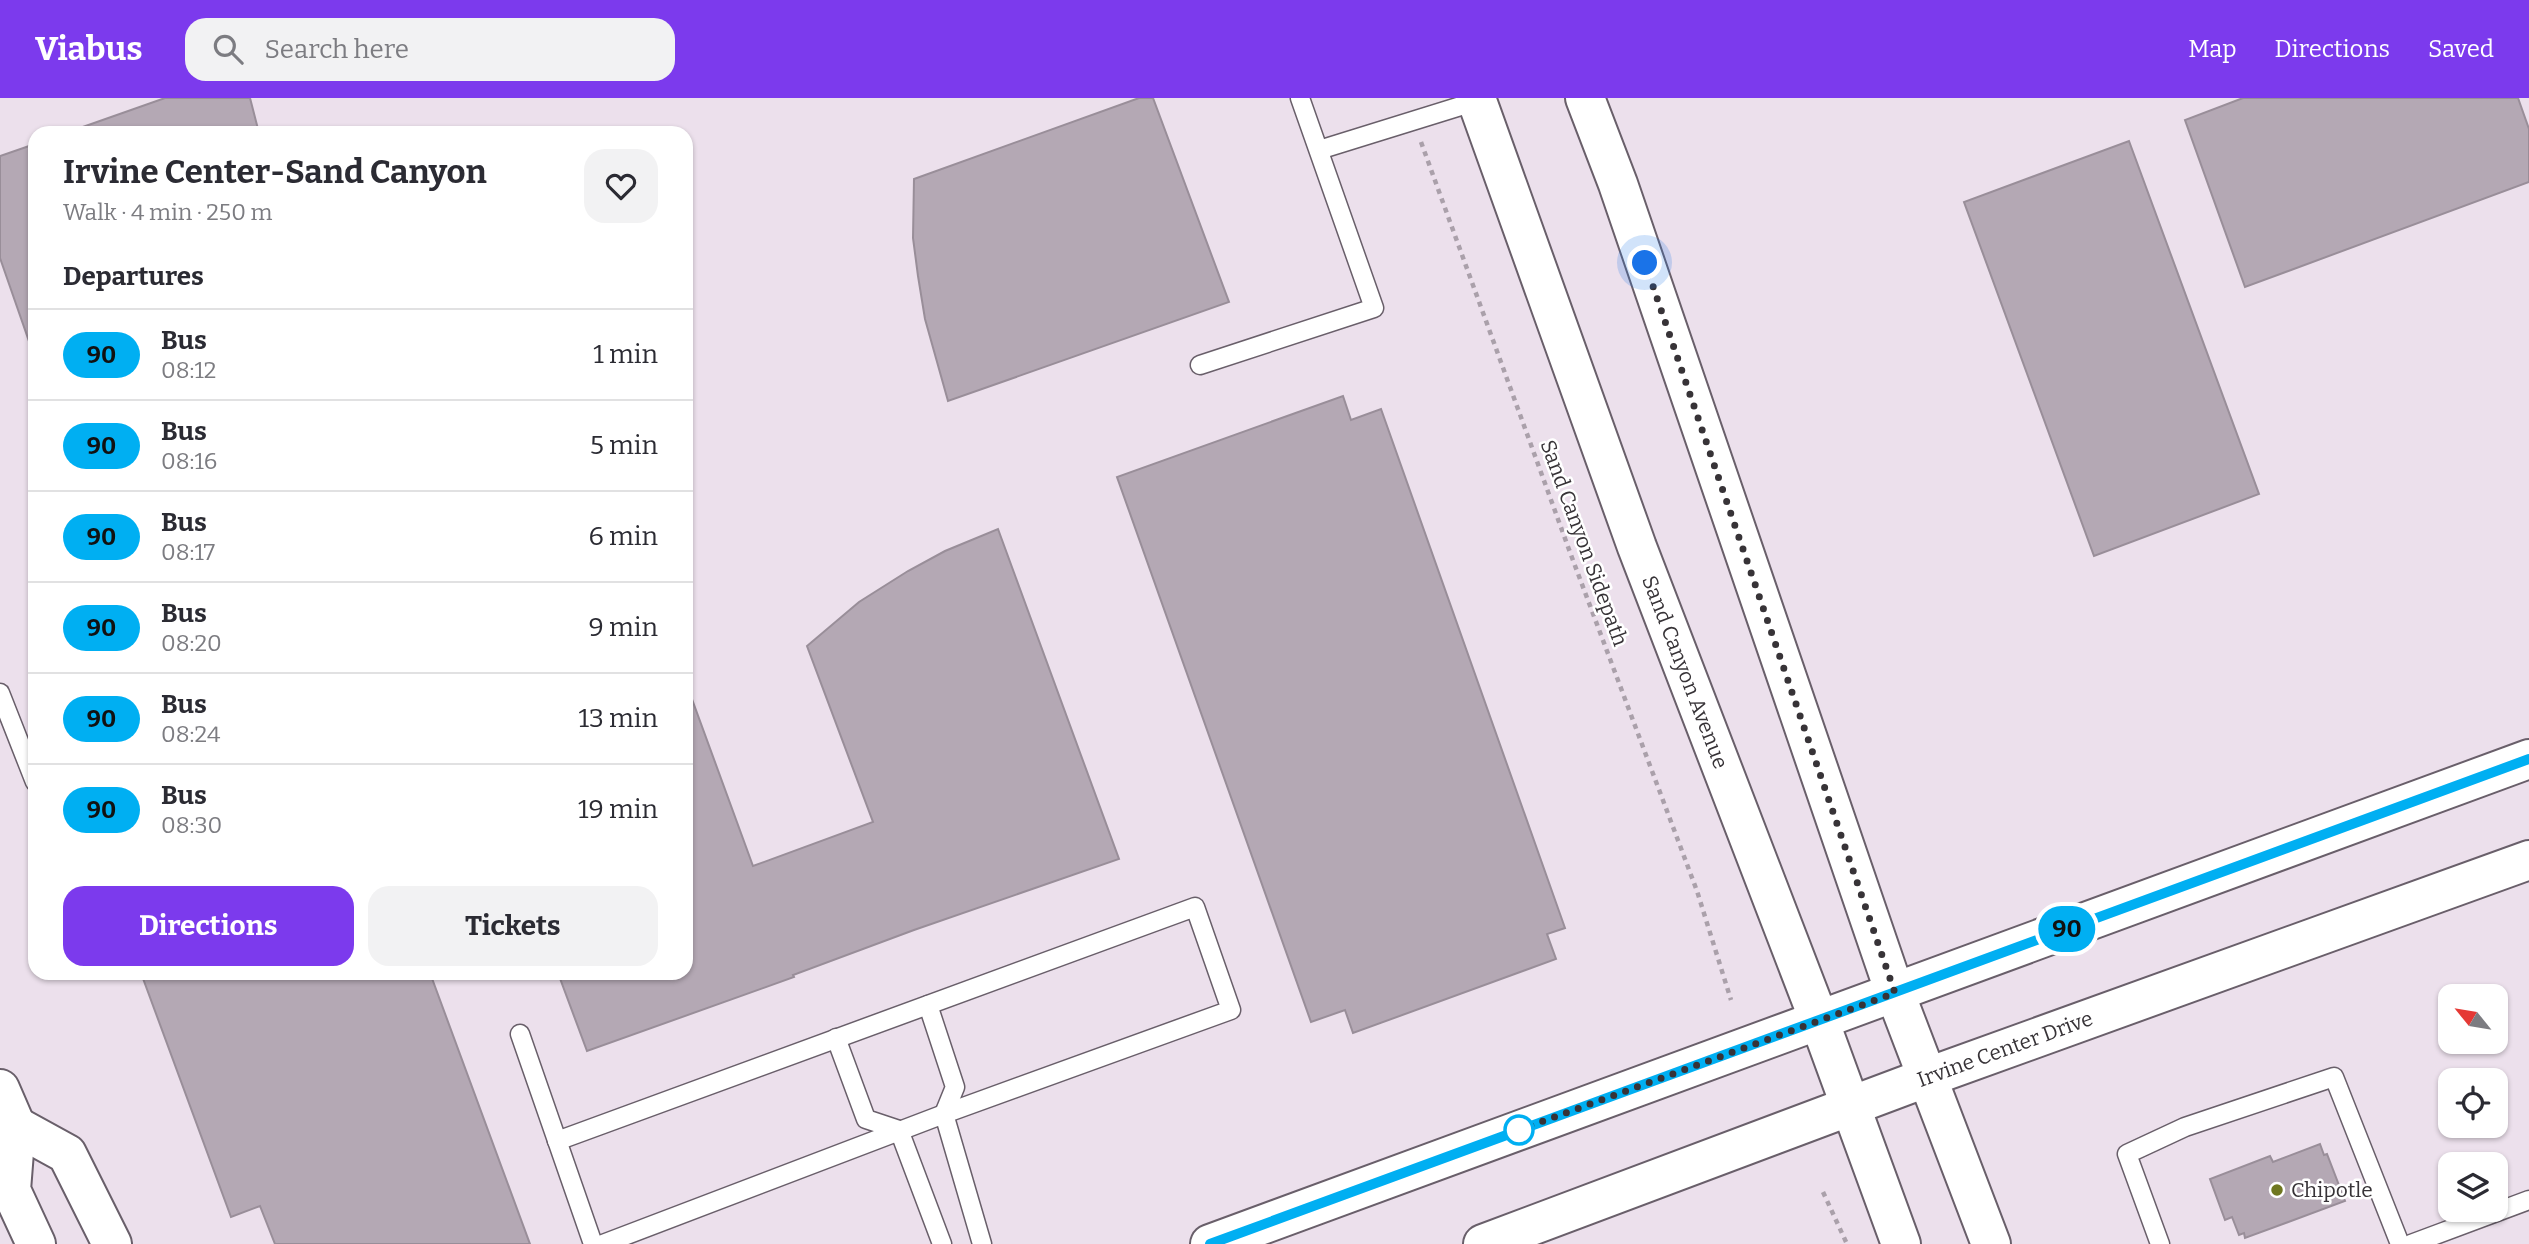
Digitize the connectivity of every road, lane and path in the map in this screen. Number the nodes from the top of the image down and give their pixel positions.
1 (1300, 98) edge
2 (1585, 98) edge
3 (1477, 100) edge
4 (1414, 121) junction
5 (1319, 150) junction
6 (1200, 365) dead end
7 (0, 693) edge
8 (2529, 759) edge
9 (28, 764) edge
10 (2529, 860) edge
11 (1895, 993) junction
12 (1731, 1000) dead end
13 (928, 1005) junction
14 (1819, 1020) junction
15 (520, 1034) dead end
16 (836, 1038) junction
17 (1927, 1077) junction
18 (0, 1088) edge
19 (1851, 1108) junction
20 (944, 1114) junction
21 (16, 1126) junction
22 (899, 1130) junction
23 (557, 1141) junction
24 (1823, 1192) dead end
25 (2529, 1200) edge
26 (36, 1244) edge
27 (112, 1244) edge
28 (593, 1244) edge
29 (603, 1244) edge
30 (942, 1244) edge
31 (982, 1244) edge
32 (1210, 1244) edge
33 (1483, 1244) edge
34 (1847, 1244) edge
35 (1901, 1244) edge
36 (1991, 1244) edge
37 (2160, 1244) edge
38 (2400, 1244) edge
39 (2411, 1244) edge

1 - 5 lane
2 - 11 main road
3 - 4 lane
3 - 14 main road, Sand Canyon Avenue
4 - 5 lane
4 - 12 path, Sand Canyon Sidepath
5 - 6 lane
7 - 9 lane
8 - 11 main road
10 - 17 main road, Irvine Center Drive
11 - 14 main road
11 - 17 main road
13 - 16 lane
13 - 20 lane
13 - 20 lane
14 - 19 main road, Sand Canyon Avenue
14 - 32 main road
15 - 23 lane
16 - 22 lane
16 - 23 lane
17 - 19 main road, Irvine Center Drive
17 - 36 main road
18 - 21 main road
19 - 33 main road, Irvine Center Drive
19 - 35 main road, Sand Canyon Avenue
20 - 22 lane
20 - 31 lane
21 - 26 main road
21 - 27 main road
22 - 29 lane
22 - 30 lane
23 - 28 lane
24 - 34 path
25 - 39 lane
37 - 38 lane

